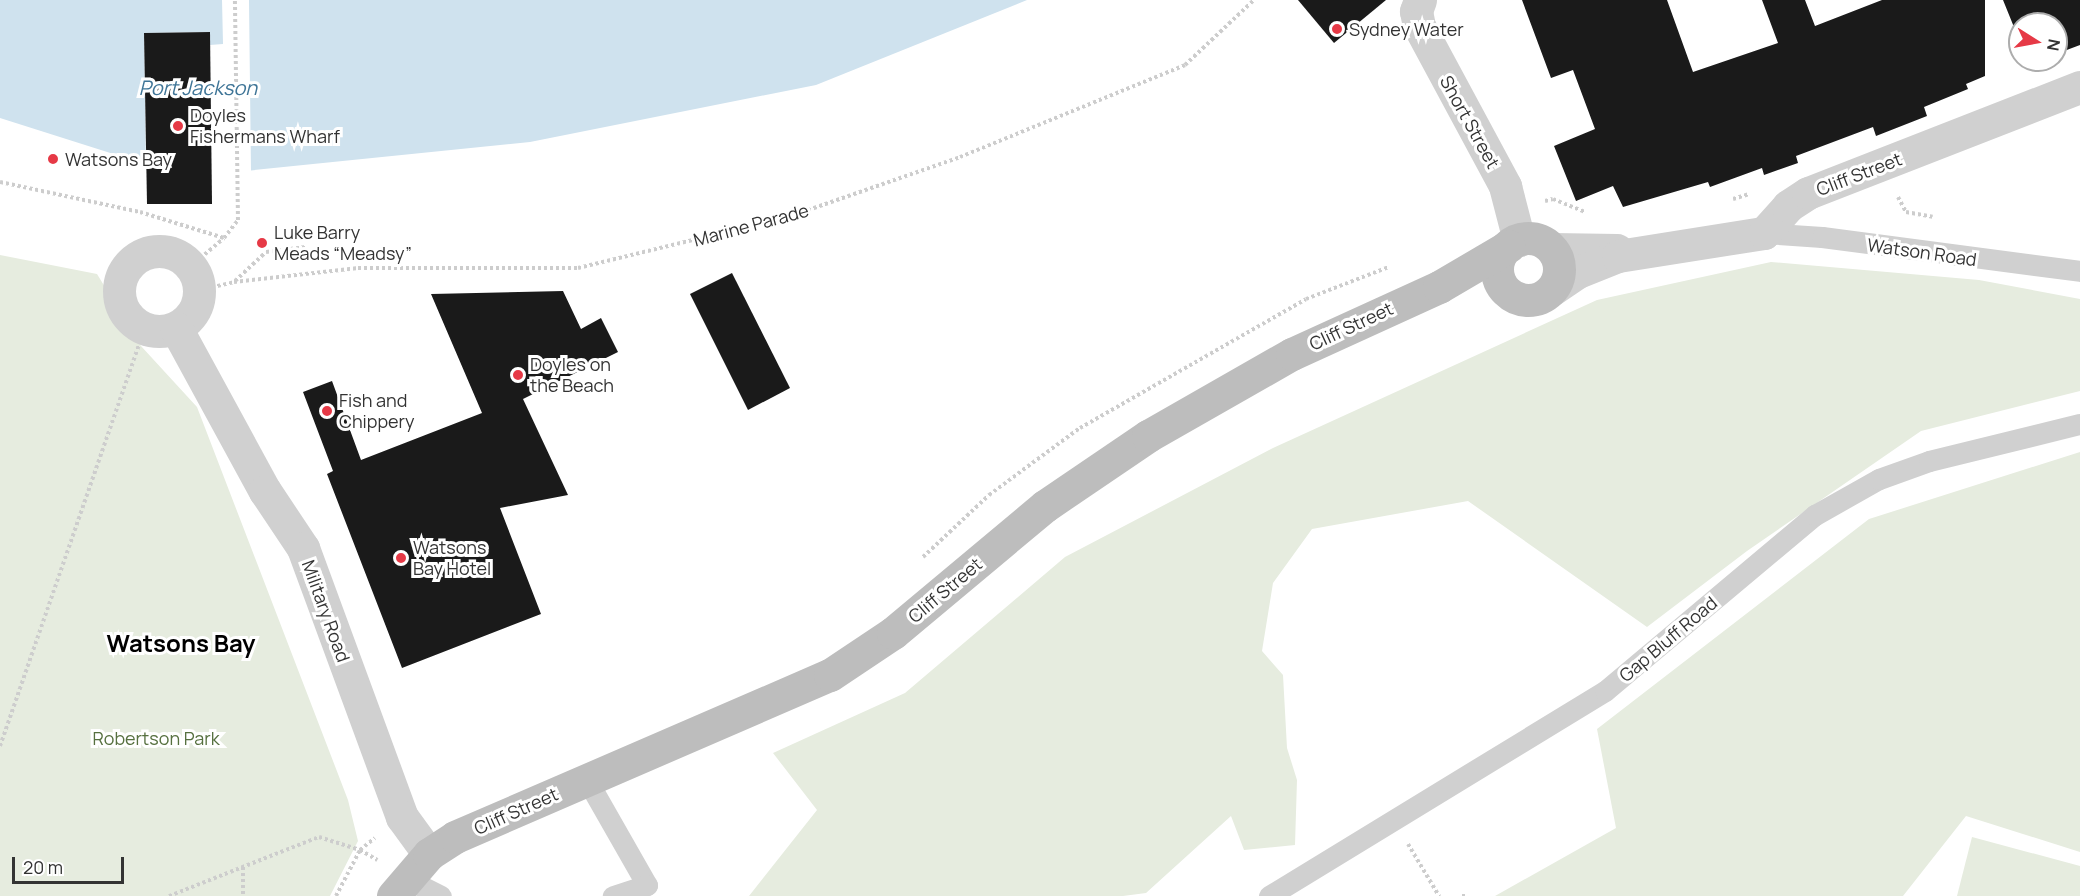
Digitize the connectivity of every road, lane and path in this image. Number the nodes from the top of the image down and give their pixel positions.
1 (235, 0) edge
2 (1254, 0) edge
3 (1419, 3) edge
4 (2080, 87) edge
5 (0, 182) edge
6 (1897, 194) dead end
7 (1933, 217) dead end
8 (1764, 233) junction
9 (224, 238) junction
10 (1514, 243) junction
11 (306, 247) dead end
12 (1552, 249) junction
13 (1643, 250) junction
14 (2080, 271) edge
15 (195, 278) junction
16 (234, 282) junction
17 (1439, 287) junction
18 (1551, 290) junction
19 (1511, 294) junction
20 (137, 325) junction
21 (176, 328) junction
22 (2080, 424) edge
23 (0, 746) edge
24 (587, 780) junction
25 (1394, 820) junction
26 (429, 854) junction
27 (243, 867) junction
28 (399, 887) edge
29 (169, 896) edge
30 (243, 896) edge
31 (441, 896) edge
32 (613, 896) edge
33 (1269, 896) edge
34 (1438, 896) edge
35 (1462, 896) edge
36 (1468, 896) edge

1 - 9 path
2 - 16 path, Marine Parade
3 - 10 street, Short Street
4 - 8 street, Cliff Street
5 - 9 path
6 - 7 path
8 - 13 street
8 - 14 lane, Watson Road
9 - 15 path
10 - 12 street
10 - 17 street, Cliff Street
10 - 19 street
11 - 16 path
12 - 13 street
12 - 18 street
13 - 18 street
15 - 16 path, Marine Parade
15 - 20 street
15 - 21 street
17 - 19 street, Cliff Street
17 - 24 street, Cliff Street
18 - 19 street
20 - 21 street
20 - 23 path
21 - 26 street, Military Road
22 - 25 lane, Gap Bluff Road
24 - 26 street, Cliff Street
24 - 32 lane
25 - 33 lane, Gap Bluff Road
25 - 34 path
26 - 28 street
27 - 28 path
27 - 29 path
27 - 30 path
28 - 31 lane
35 - 36 path

